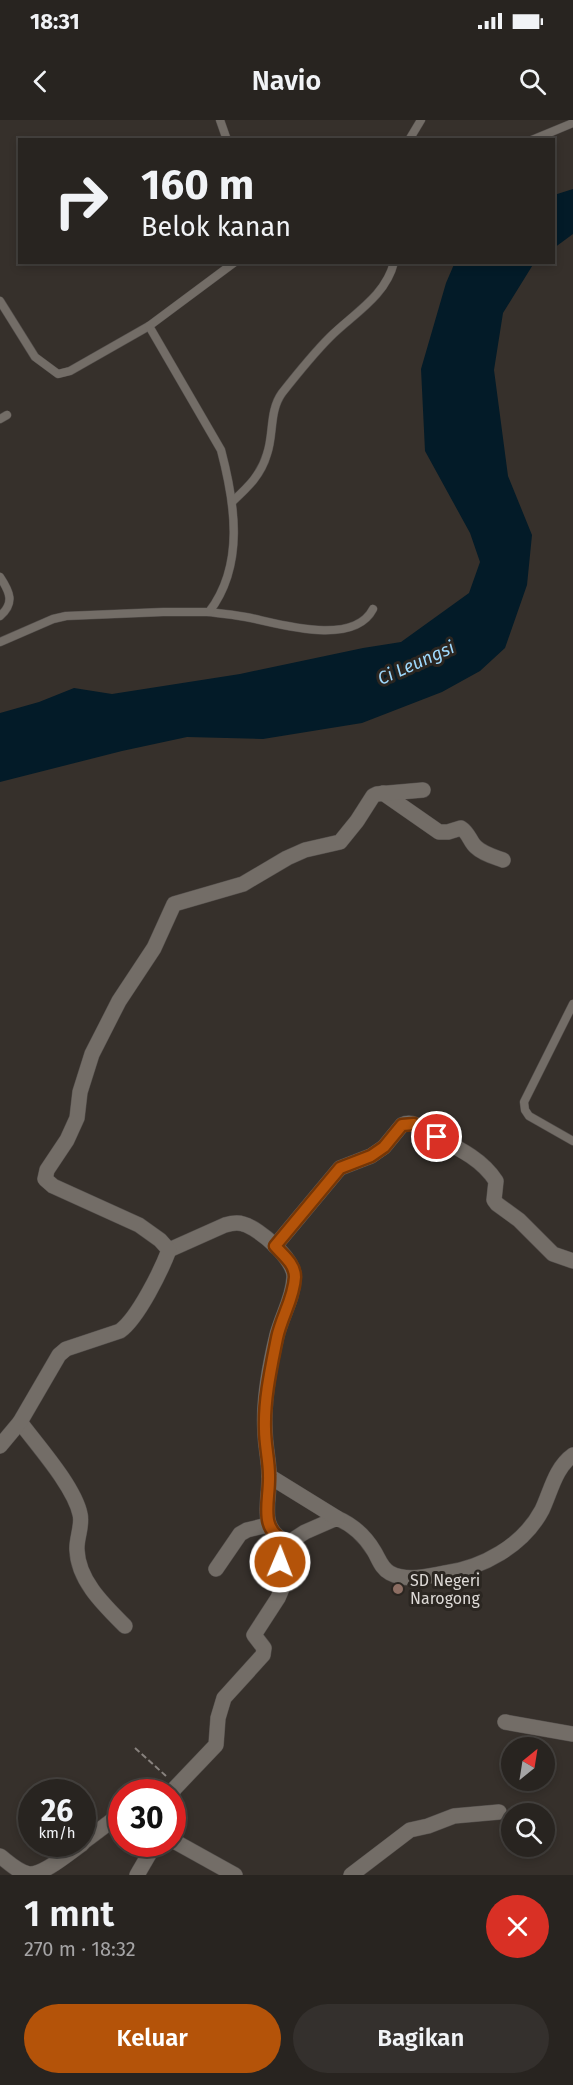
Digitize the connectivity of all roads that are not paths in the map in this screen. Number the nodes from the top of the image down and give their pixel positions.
1 (220, 120) edge
2 (421, 120) edge
3 (573, 123) edge
4 (226, 138) edge
5 (410, 138) edge
6 (537, 138) edge
7 (232, 264) edge
8 (393, 264) edge
9 (0, 301) edge
10 (149, 326) junction
11 (233, 501) junction
12 (0, 577) edge
13 (373, 609) dead end
14 (209, 612) junction
15 (0, 616) edge
16 (0, 642) edge
17 (423, 790) dead end
18 (383, 793) junction
19 (503, 860) dead end
20 (573, 1004) edge
21 (573, 1141) edge
22 (275, 1246) junction
23 (169, 1250) junction
24 (573, 1261) edge
25 (20, 1422) junction
26 (0, 1446) edge
27 (573, 1455) edge
28 (269, 1476) junction
29 (337, 1518) junction
30 (268, 1525) junction
31 (288, 1543) junction
32 (216, 1569) dead end
33 (125, 1626) dead end
34 (505, 1722) dead end
35 (573, 1734) edge
36 (184, 1779) edge
37 (499, 1812) dead end
38 (186, 1848) edge
39 (0, 1856) edge
40 (63, 1857) edge
41 (147, 1857) edge
42 (34, 1875) edge
43 (136, 1875) edge
44 (235, 1875) edge
45 (351, 1875) edge

1 - 4 lane
2 - 5 lane
3 - 6 lane
7 - 10 lane
8 - 11 lane
9 - 10 lane
10 - 11 lane
11 - 14 lane
12 - 15 lane
13 - 14 lane
14 - 16 lane
17 - 18 street
18 - 19 street
18 - 23 street
20 - 21 lane
22 - 23 street
22 - 24 street
22 - 28 street
23 - 25 street
25 - 26 street
25 - 33 street
27 - 29 street
28 - 29 street
28 - 30 street
29 - 31 street
30 - 31 street
30 - 32 street
31 - 36 street
34 - 35 street
37 - 45 street
38 - 44 street
39 - 42 street
40 - 42 street
41 - 43 street

